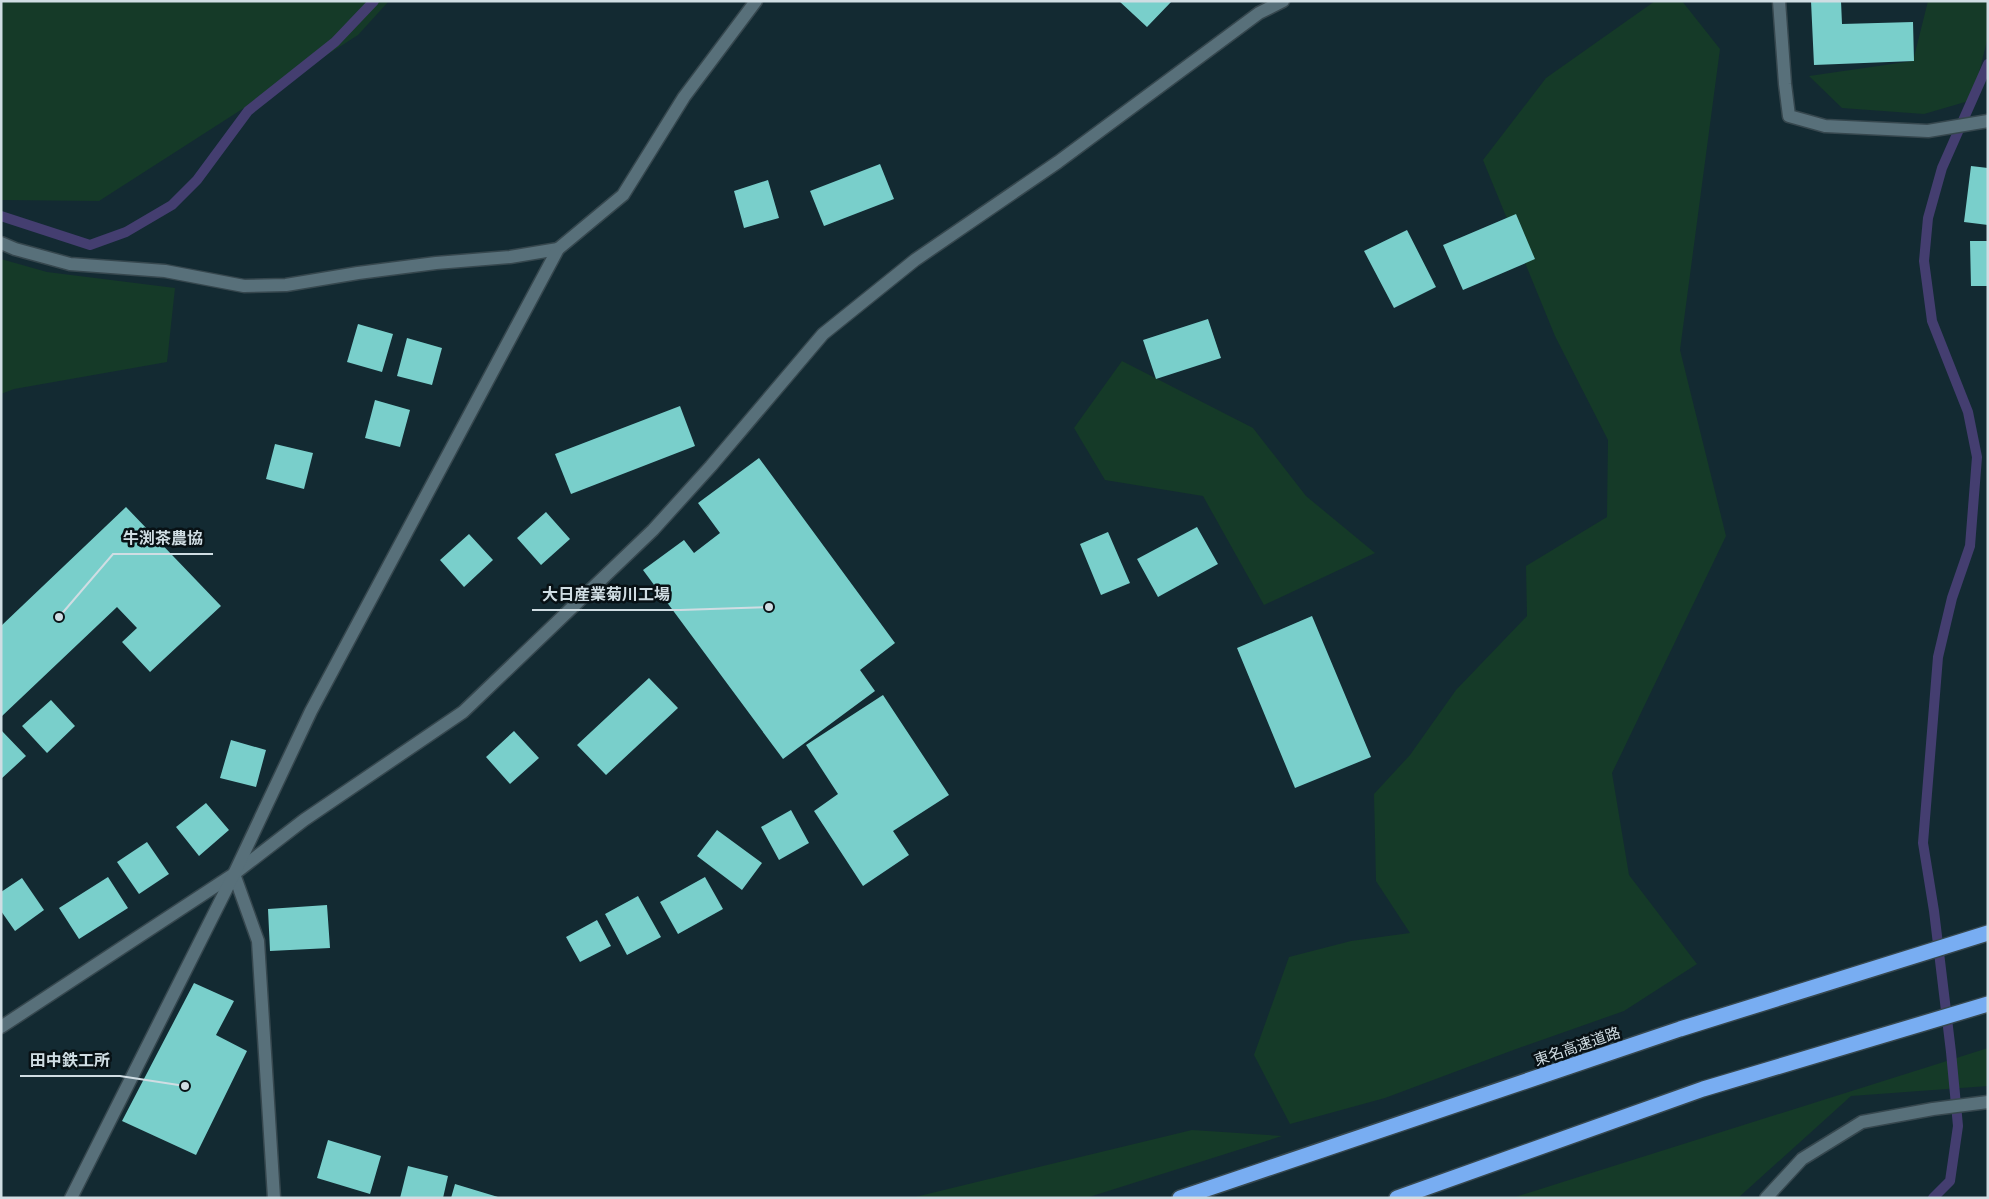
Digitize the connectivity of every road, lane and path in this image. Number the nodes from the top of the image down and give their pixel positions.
1 (756, 1) edge
2 (1283, 1) edge
3 (1779, 1) edge
4 (1988, 121) edge
5 (1, 243) edge
6 (558, 249) junction
7 (234, 874) junction
8 (1988, 933) edge
9 (1988, 1004) edge
10 (1, 1027) edge
11 (1988, 1102) edge
12 (71, 1198) edge
13 (274, 1198) edge
14 (1180, 1198) edge
15 (1397, 1198) edge
16 (1766, 1198) edge

1 - 6 street
2 - 7 street
3 - 4 street
5 - 6 street
6 - 7 street
7 - 10 street
7 - 12 street
7 - 13 street
8 - 14 highway, 東名高速道路
9 - 15 highway
11 - 16 street

